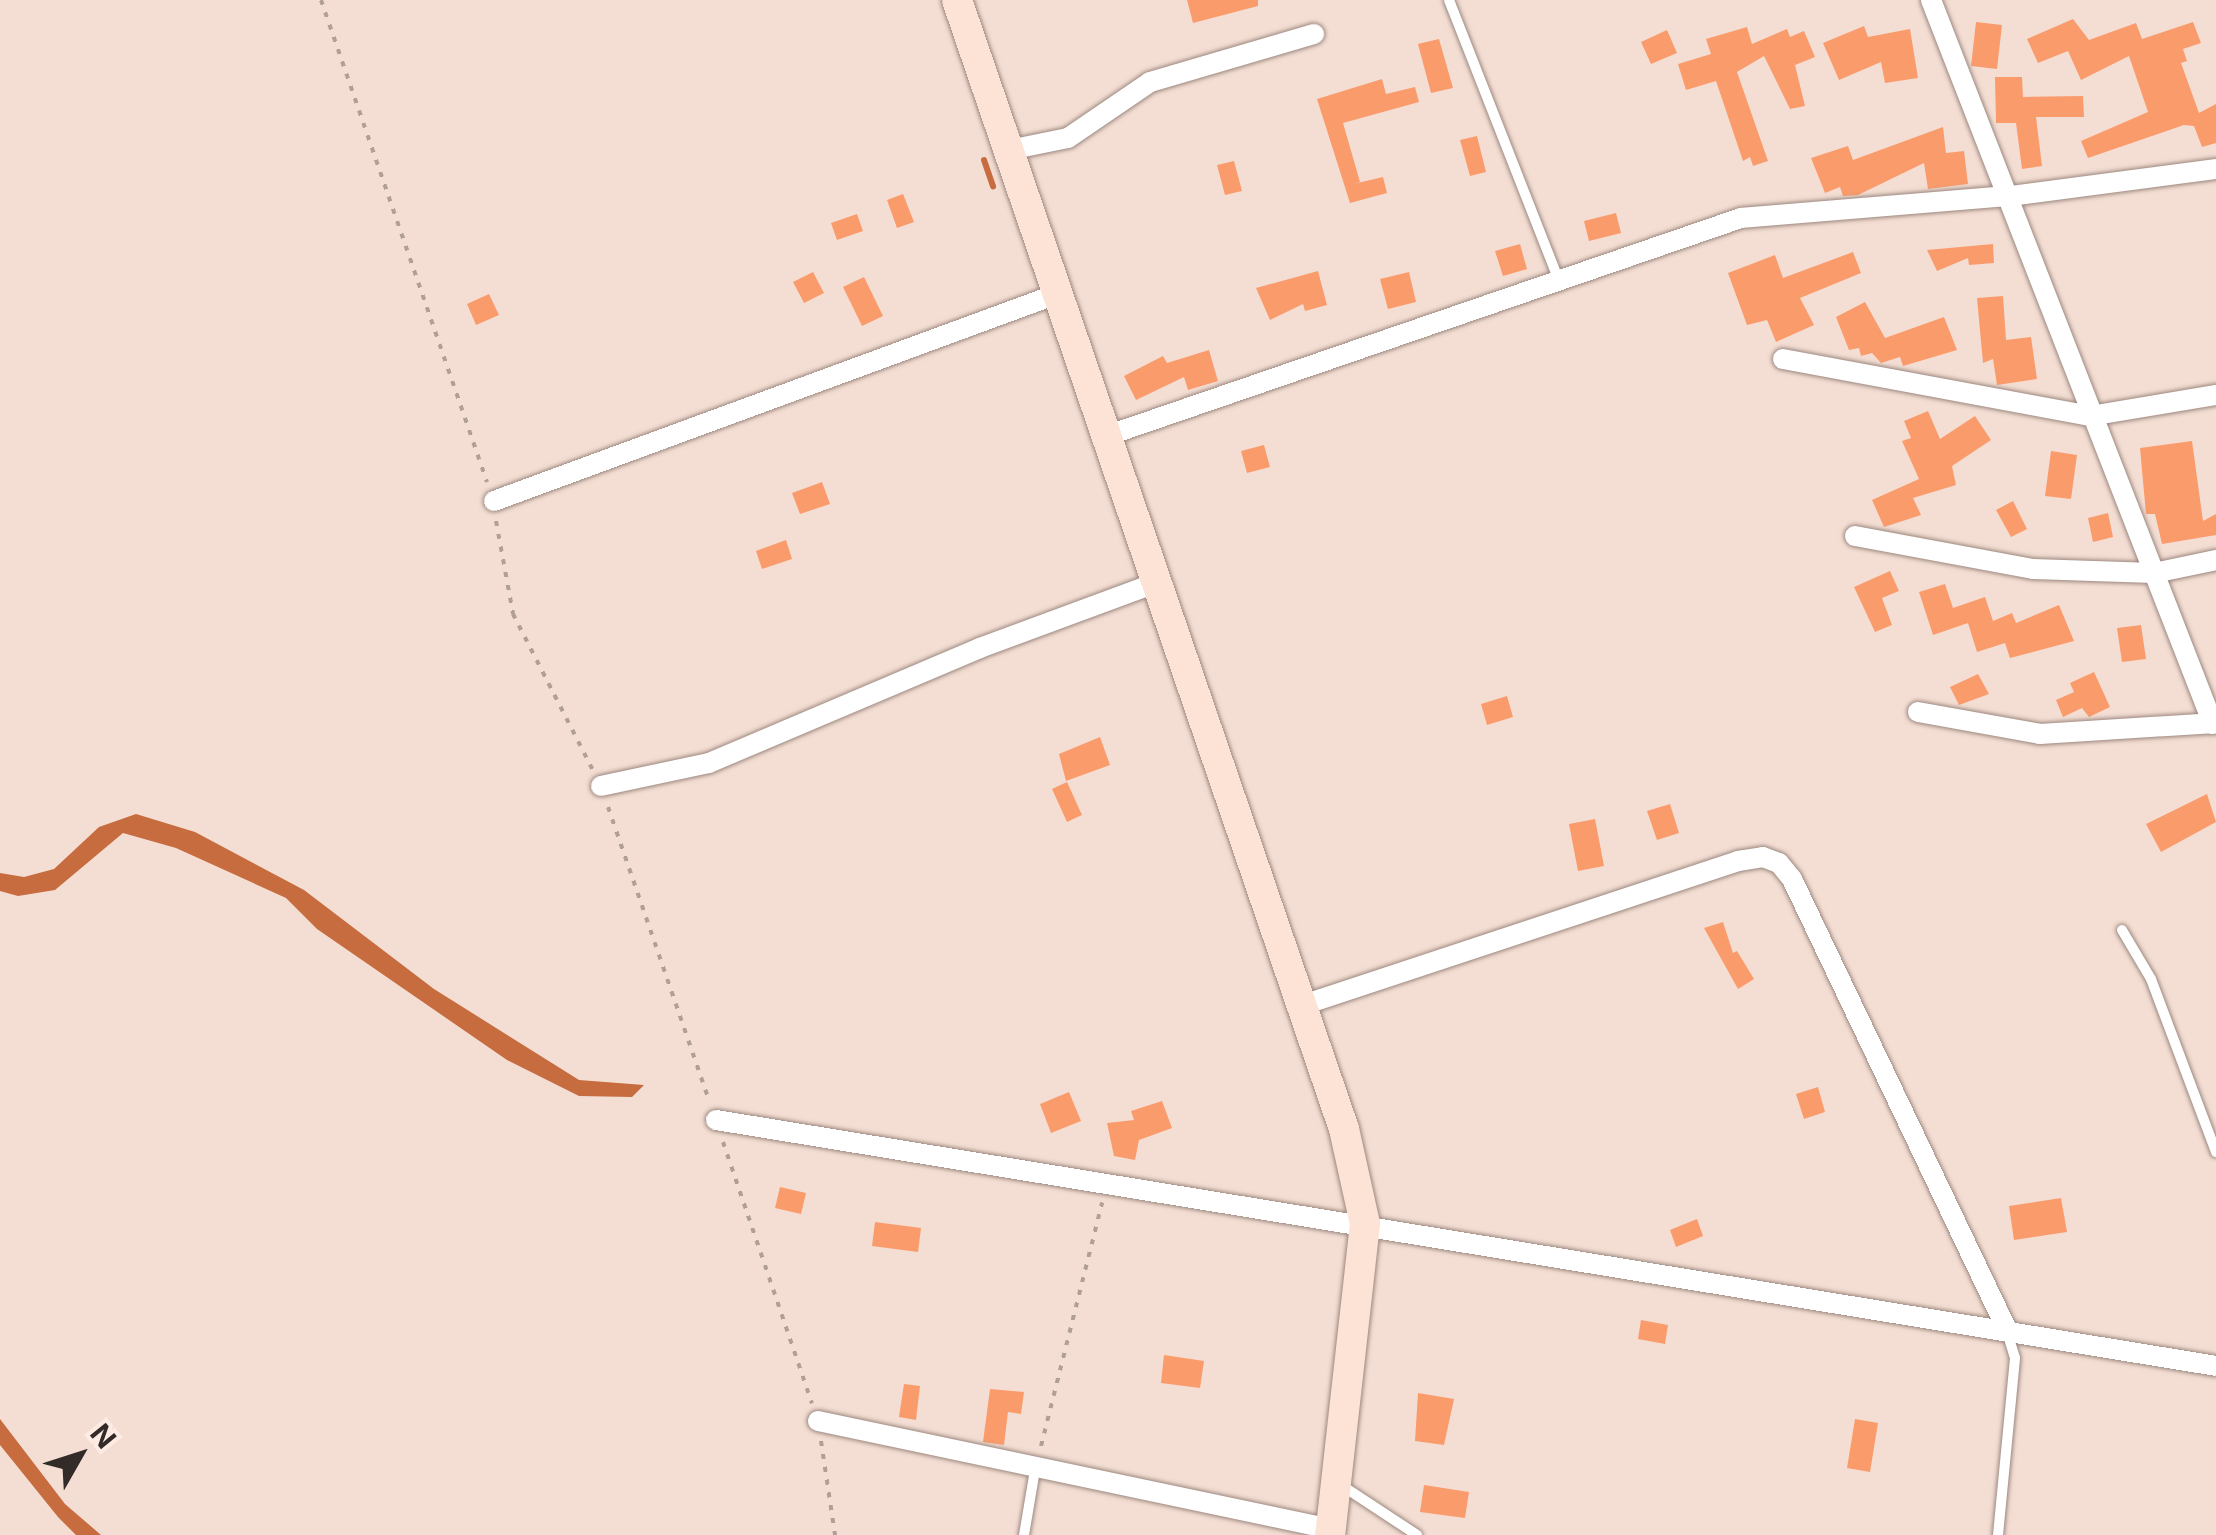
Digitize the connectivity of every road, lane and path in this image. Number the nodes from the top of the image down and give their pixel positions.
1 (321, 0) edge
2 (957, 0) edge
3 (1449, 0) edge
4 (1931, 0) edge
5 (1314, 34) dead end
6 (1008, 150) junction
7 (2216, 169) edge
8 (2010, 196) junction
9 (1557, 276) junction
10 (1057, 294) junction
11 (1782, 359) dead end
12 (2216, 396) edge
13 (2090, 416) junction
14 (1108, 435) junction
15 (494, 501) junction
16 (1855, 536) dead end
17 (2216, 560) edge
18 (2154, 572) junction
19 (1154, 584) junction
20 (1918, 712) dead end
21 (2215, 724) edge
22 (601, 786) junction
23 (2122, 930) dead end
24 (1300, 1006) junction
25 (716, 1120) junction
26 (2216, 1152) edge
27 (1107, 1184) junction
28 (1365, 1224) junction
29 (2007, 1330) junction
30 (2216, 1366) edge
31 (818, 1421) junction
32 (1035, 1470) junction
33 (1340, 1484) junction
34 (1330, 1532) edge
35 (835, 1535) edge
36 (1024, 1535) edge
37 (1416, 1535) edge
38 (1998, 1535) edge

1 - 15 path
2 - 6 street
3 - 9 lane
4 - 8 street
5 - 6 street
6 - 10 street
7 - 8 street
8 - 9 street
8 - 13 street
9 - 14 street
10 - 14 street
10 - 15 street
11 - 13 street
12 - 13 street
13 - 18 street
14 - 19 street
15 - 22 path
16 - 18 street
17 - 18 street
18 - 21 street
19 - 22 street
19 - 24 street
20 - 21 street
22 - 25 path
23 - 26 lane
24 - 28 street
24 - 29 street
25 - 27 street
25 - 31 path
27 - 28 street
27 - 32 path
28 - 29 street
28 - 33 street
29 - 30 street
29 - 38 lane
31 - 32 street
31 - 35 path
32 - 34 street
32 - 36 lane
33 - 34 street
33 - 37 lane

